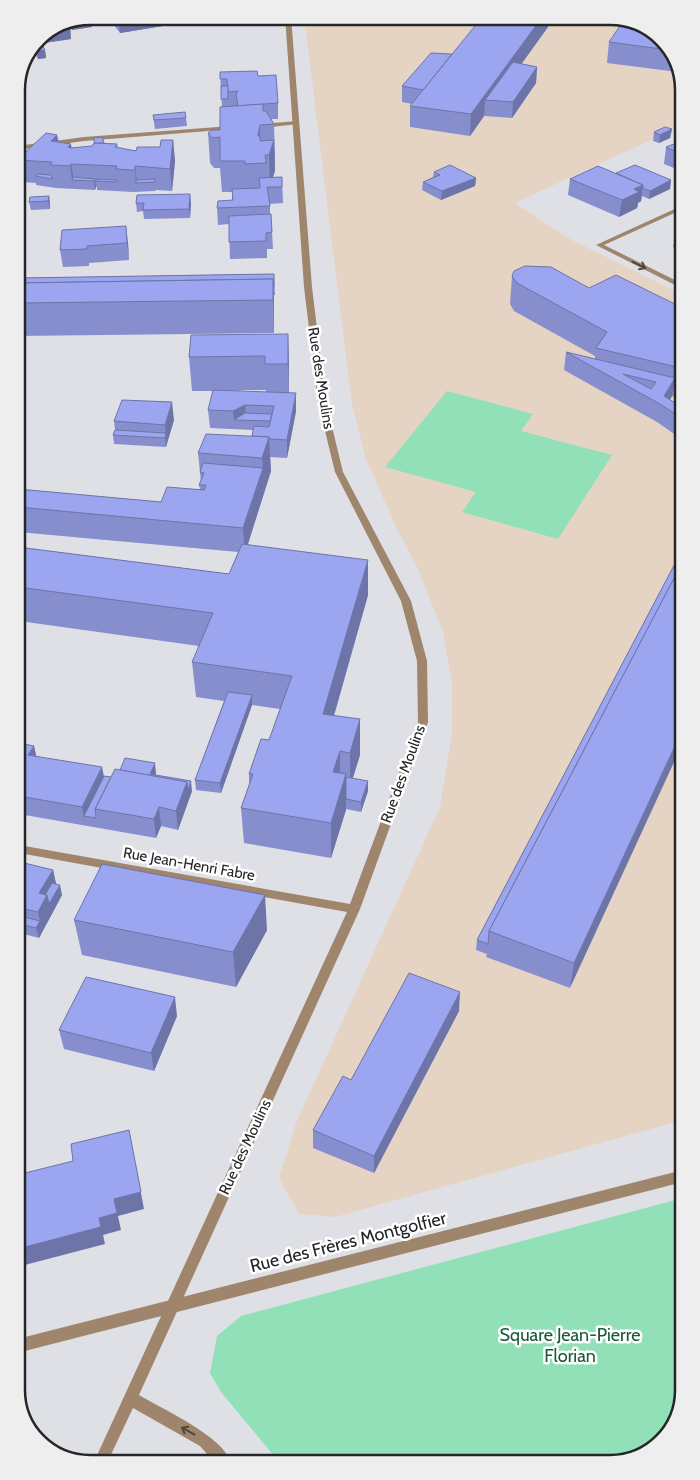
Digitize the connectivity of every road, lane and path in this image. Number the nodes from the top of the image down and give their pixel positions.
1 (289, 25) edge
2 (297, 123) junction
3 (252, 126) edge
4 (242, 127) edge
5 (25, 147) edge
6 (675, 211) edge
7 (675, 283) edge
8 (25, 850) edge
9 (354, 909) junction
10 (675, 1178) edge
11 (172, 1306) junction
12 (25, 1344) edge
13 (130, 1398) junction
14 (104, 1455) edge
15 (218, 1455) edge

1 - 2 street, Rue des Moulins
2 - 3 street
2 - 9 street, Rue des Moulins
4 - 5 street
6 -> 7 street
8 - 9 street, Rue Jean-Henri Fabre
9 - 11 street, Rue des Moulins
10 - 11 street, Rue des Frères Montgolfier
11 - 12 street, Rue des Frères Montgolfier
11 - 13 street, Rue des Moulins
13 - 14 street, Rue des Moulins
15 -> 13 street

